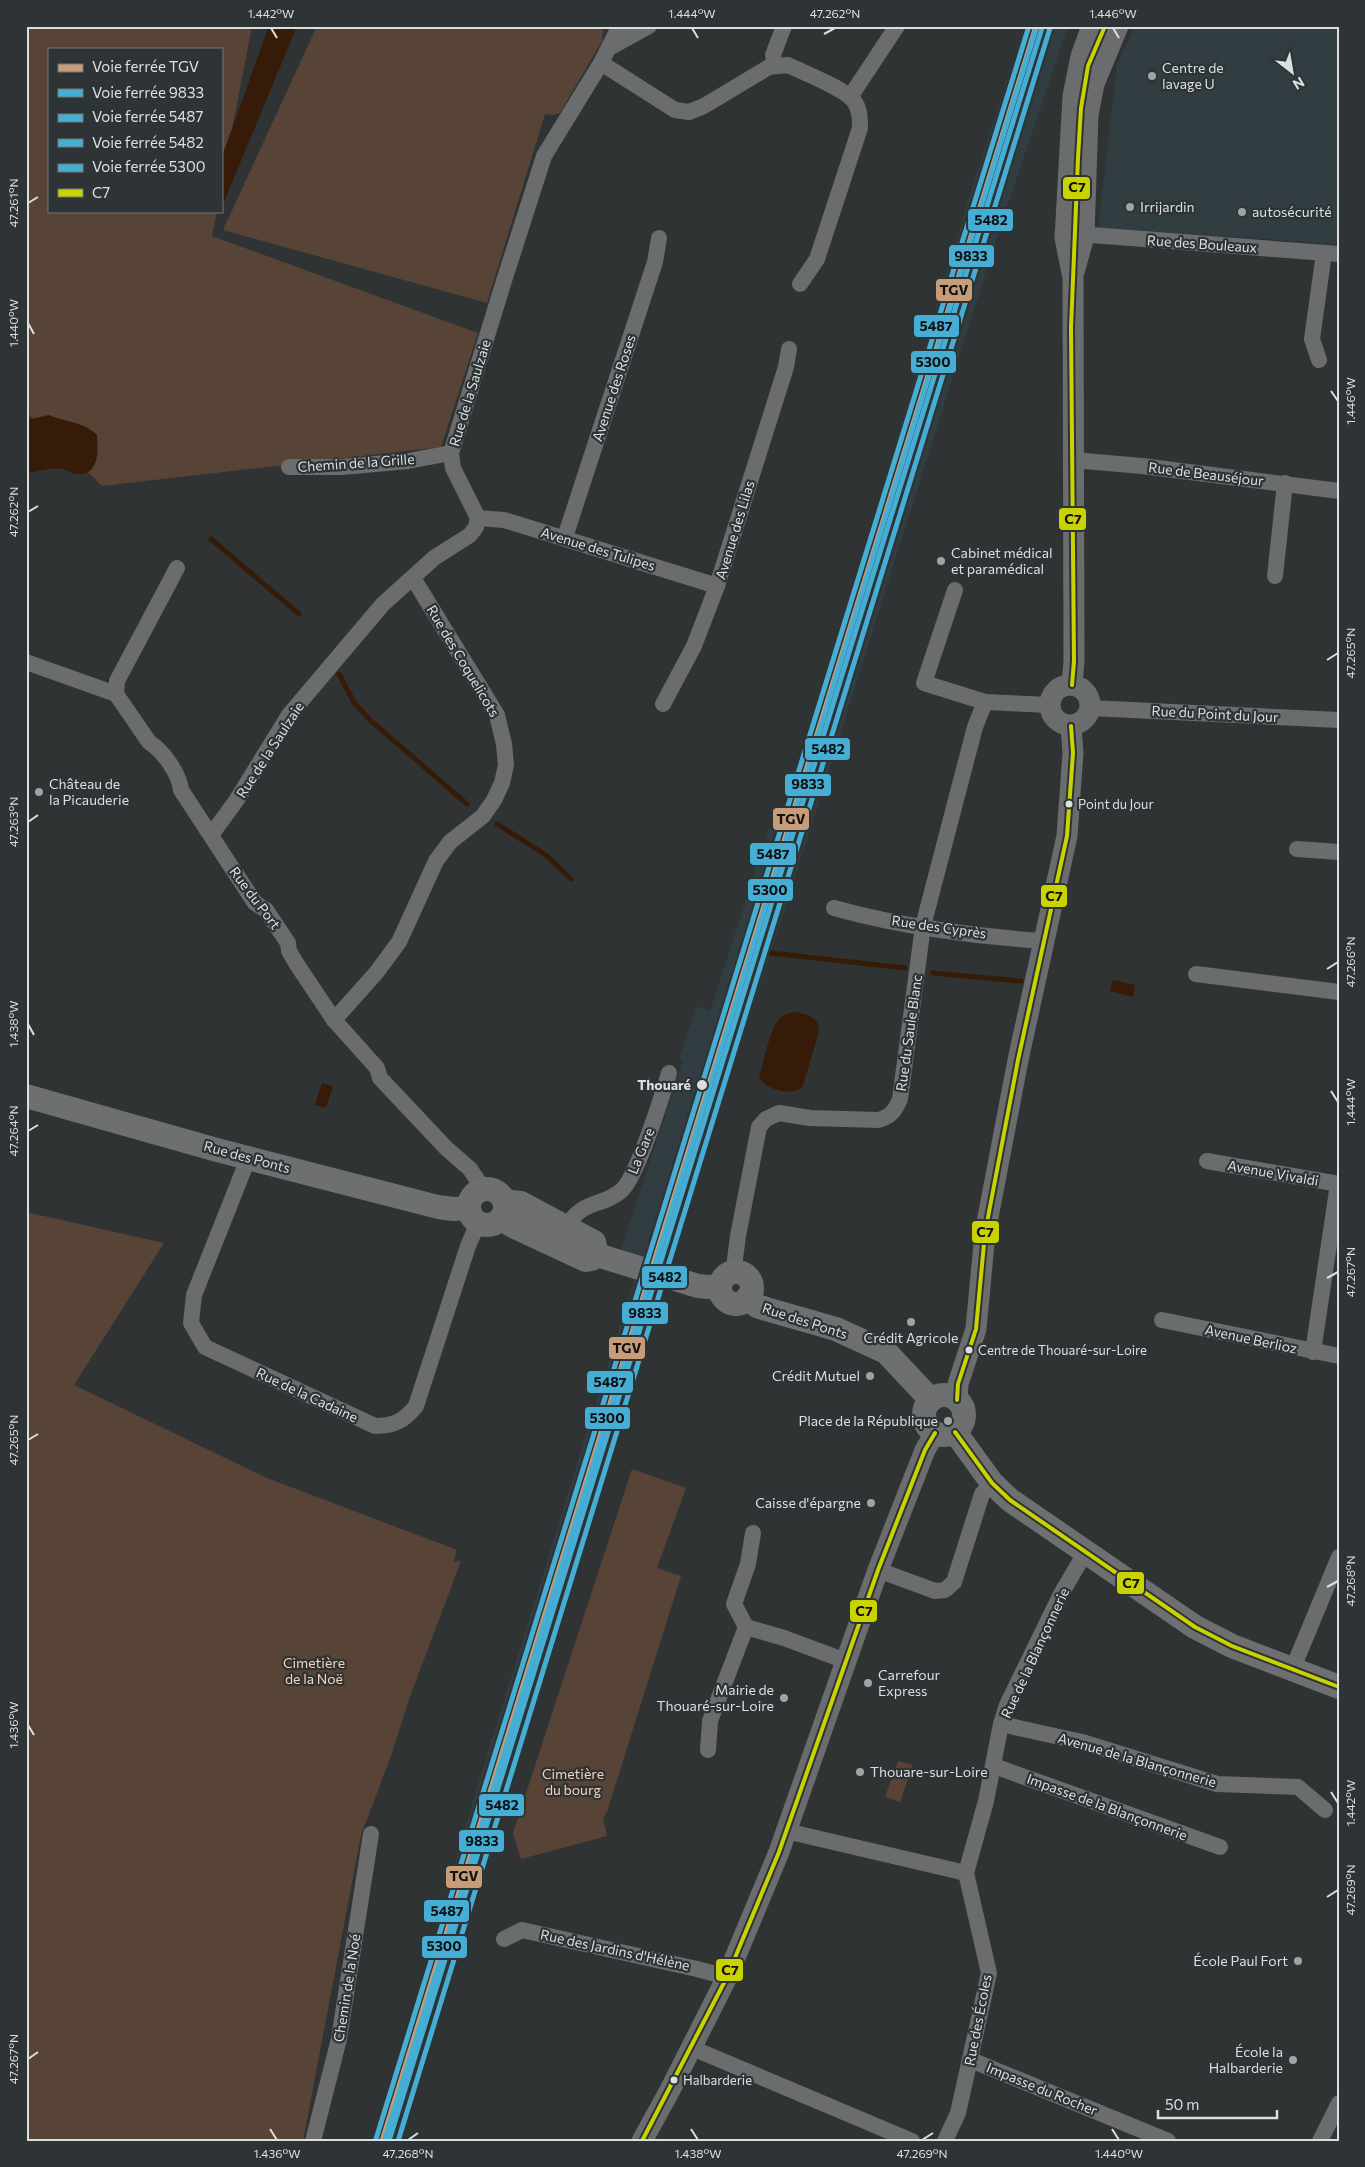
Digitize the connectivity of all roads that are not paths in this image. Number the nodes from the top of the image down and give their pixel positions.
1 (623, 26) edge
2 (649, 26) edge
3 (784, 26) edge
4 (897, 26) edge
5 (1092, 26) edge
6 (1118, 26) edge
7 (609, 48) junction
8 (602, 63) junction
9 (775, 66) junction
10 (850, 97) junction
11 (1074, 237) junction
12 (659, 238) dead end
13 (1332, 253) edge
14 (800, 284) dead end
15 (789, 349) dead end
16 (1319, 360) dead end
17 (451, 453) junction
18 (1073, 460) junction
19 (290, 467) dead end
20 (1285, 484) junction
21 (1339, 491) edge
22 (478, 518) junction
23 (566, 537) junction
24 (177, 568) dead end
25 (1275, 576) dead end
26 (413, 578) junction
27 (718, 586) junction
28 (955, 590) dead end
29 (26, 662) edge
30 (1073, 675) junction
31 (116, 694) junction
32 (985, 702) junction
33 (663, 704) dead end
34 (1049, 705) junction
35 (1090, 708) junction
36 (1339, 720) edge
37 (1071, 726) junction
38 (211, 835) junction
39 (1297, 850) dead end
40 (1339, 852) edge
41 (834, 908) dead end
42 (923, 926) junction
43 (1045, 941) junction
44 (1196, 974) dead end
45 (1339, 992) edge
46 (334, 1020) junction
47 (669, 1072) dead end
48 (26, 1096) edge
49 (247, 1156) junction
50 (1207, 1161) dead end
51 (1339, 1184) edge
52 (487, 1208) junction
53 (566, 1227) junction
54 (607, 1259) junction
55 (728, 1280) junction
56 (1162, 1320) dead end
57 (1313, 1352) junction
58 (1339, 1356) edge
59 (931, 1400) junction
60 (957, 1400) junction
61 (945, 1433) junction
62 (998, 1487) junction
63 (753, 1533) dead end
64 (1085, 1553) junction
65 (1339, 1557) edge
66 (878, 1570) junction
67 (746, 1627) junction
68 (846, 1661) junction
69 (1293, 1668) junction
70 (1339, 1687) edge
71 (1001, 1724) junction
72 (708, 1750) dead end
73 (994, 1766) junction
74 (1325, 1810) dead end
75 (786, 1832) junction
76 (371, 1834) dead end
77 (1220, 1847) dead end
78 (966, 1873) junction
79 (504, 1939) dead end
80 (727, 1977) junction
81 (692, 2048) junction
82 (970, 2060) junction
83 (1338, 2107) edge
84 (313, 2141) edge
85 (642, 2141) edge
86 (912, 2141) edge
87 (945, 2141) edge
88 (1168, 2141) edge
89 (1320, 2141) edge

1 - 7 street, Rue de la Saulzaie
2 - 7 street
3 - 9 street
4 - 10 street
5 - 11 street
6 - 11 street
7 - 8 street, Rue de la Saulzaie
8 - 9 street
8 - 17 street, Rue de la Saulzaie
9 - 10 street
10 - 14 street
11 - 13 street, Rue des Bouleaux
11 - 18 street
12 - 23 street, Avenue des Roses
13 - 16 street
15 - 27 street, Avenue des Lilas
17 - 19 street, Chemin de la Grille
17 - 22 street, Rue de la Saulzaie
18 - 20 street, Rue de Beauséjour
18 - 30 street
20 - 21 street, Rue de Beauséjour
20 - 25 street
22 - 23 street, Avenue des Tulipes
22 - 26 street, Rue de la Saulzaie
23 - 27 street, Avenue des Tulipes
24 - 31 street
26 - 38 street, Rue de la Saulzaie
26 - 46 street, Rue des Coquelicots
27 - 33 street, Avenue des Lilas
28 - 32 street
29 - 31 street
30 - 34 street
30 - 35 street
31 - 38 street, Rue du Port
32 - 34 street
32 - 42 street, Rue du Saule Blanc
34 - 37 street
35 - 36 street, Rue du Point du Jour
35 - 37 street
37 - 43 street
38 - 46 street, Rue du Port
39 - 40 street
41 - 42 street, Rue des Cyprès
42 - 43 street, Rue des Cyprès
42 - 55 street, Rue du Saule Blanc
43 - 60 street
44 - 45 street
46 - 52 street, Rue du Port
47 - 53 street, La Gare
48 - 49 main road, Rue des Ponts
49 - 52 main road, Rue des Ponts
49 - 52 street, Rue de la Cadaine
50 - 51 street, Avenue Vivaldi
51 - 57 street
52 - 53 main road, Rue des Ponts
52 - 54 main road, Rue des Ponts
53 - 54 main road, Rue des Ponts
54 - 55 main road, Rue des Ponts
55 - 59 main road, Rue des Ponts
56 - 57 street, Avenue Berlioz
57 - 58 street, Avenue Berlioz
59 - 60 main road
59 - 61 main road
60 - 61 main road
61 - 62 main road
61 - 66 street
62 - 64 main road
62 - 66 street
63 - 67 street
64 - 69 main road
64 - 71 street, Rue de la Blançonnerie
65 - 69 street
66 - 68 street
67 - 68 street
67 - 72 street
68 - 75 street
69 - 70 main road
71 - 73 street, Rue de la Blançonnerie
71 - 74 street, Avenue de la Blançonnerie
73 - 77 street, Impasse de la Blançonnerie
73 - 78 street, Rue de la Blançonnerie
75 - 78 street
75 - 80 street
76 - 84 street, Chemin de la Noé
78 - 82 street, Rue des Écoles
79 - 80 street, Rue des Jardins d'Hélène
80 - 81 street
81 - 85 street
81 - 86 street
82 - 87 street, Rue des Écoles
82 - 88 street, Impasse du Rocher
83 - 89 street

